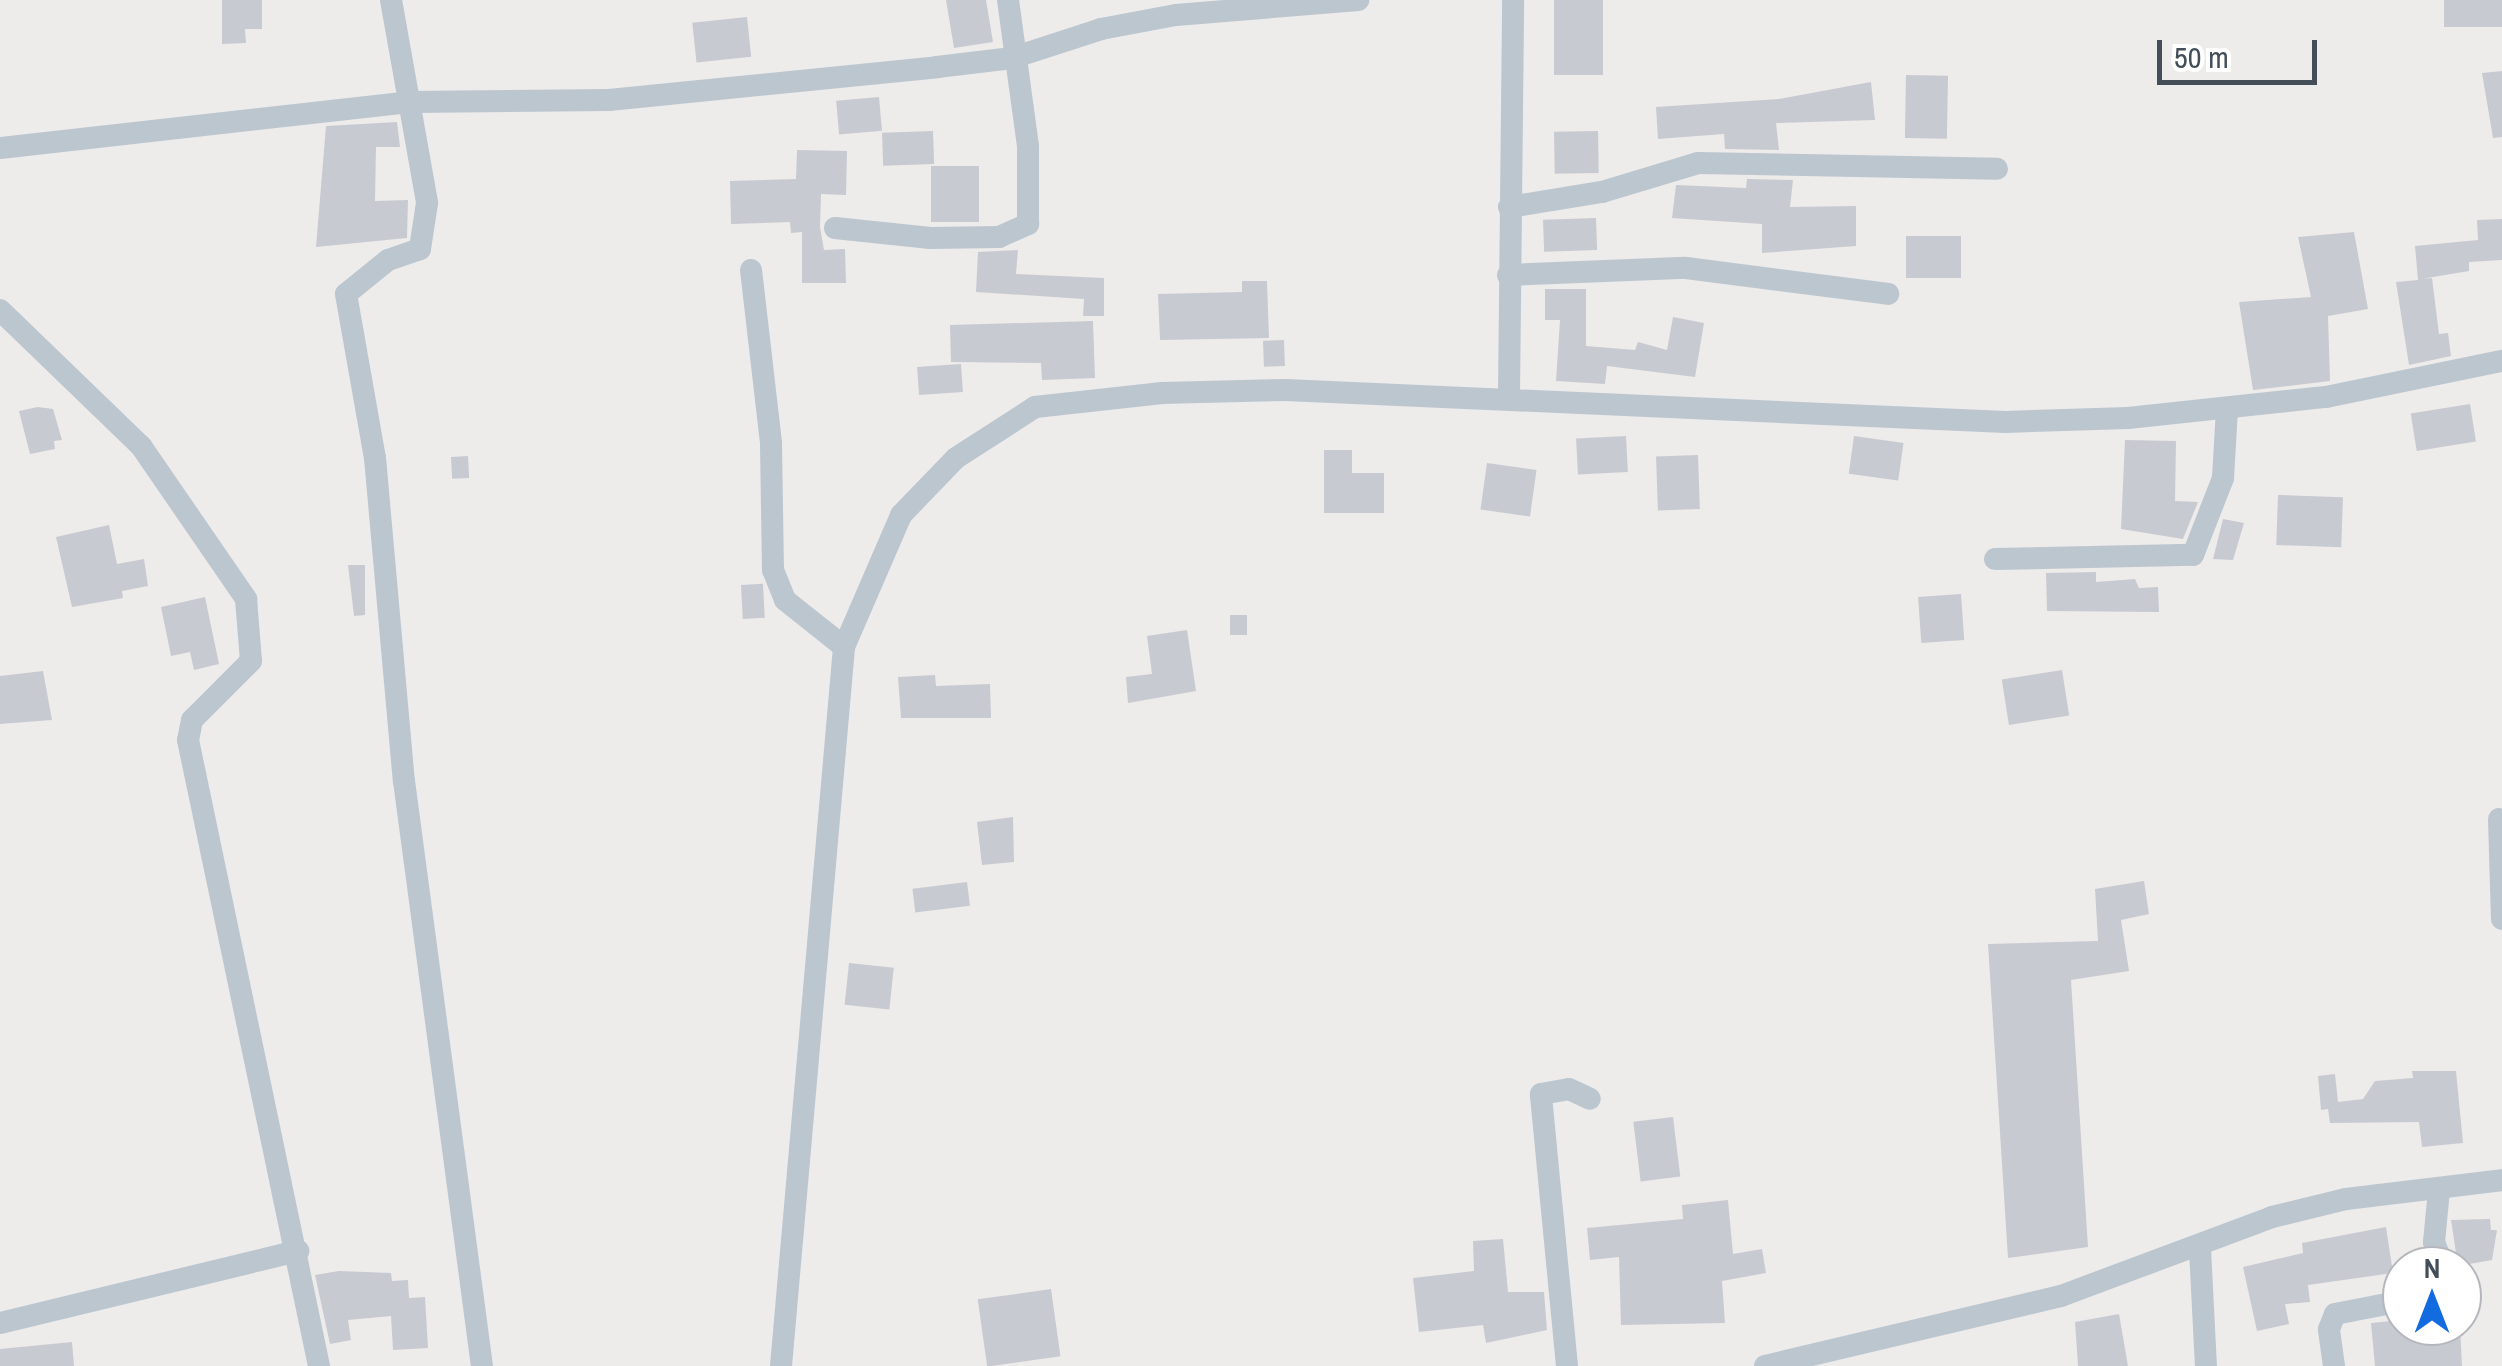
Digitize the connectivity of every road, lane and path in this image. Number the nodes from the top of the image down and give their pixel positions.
1 (391, 0) edge
2 (1008, 0) edge
3 (1358, 0) edge
4 (1513, 0) edge
5 (1258, 4) edge
6 (1012, 58) junction
7 (410, 102) junction
8 (0, 148) edge
9 (1997, 169) dead end
10 (1509, 206) junction
11 (835, 228) dead end
12 (751, 270) dead end
13 (1508, 275) junction
14 (1888, 294) dead end
15 (0, 310) edge
16 (2502, 360) edge
17 (1509, 396) junction
18 (2227, 408) junction
19 (1995, 560) dead end
20 (844, 646) junction
21 (2500, 819) dead end
22 (2502, 919) edge
23 (1590, 1099) dead end
24 (2502, 1180) edge
25 (2439, 1190) junction
26 (2436, 1246) edge
27 (2200, 1249) junction
28 (298, 1251) junction
29 (2382, 1305) edge
30 (0, 1323) edge
31 (320, 1366) edge
32 (482, 1366) edge
33 (780, 1366) edge
34 (1567, 1366) edge
35 (1766, 1366) edge
36 (2206, 1366) edge
37 (2334, 1366) edge

1 - 7 street
2 - 6 street
3 - 5 street
4 - 10 street
5 - 6 street
6 - 7 street
6 - 11 street
7 - 8 street
7 - 32 street
9 - 10 street
10 - 13 street
12 - 20 street
13 - 14 street
13 - 17 street
15 - 28 street
16 - 18 street
17 - 18 street
17 - 20 street
18 - 19 street
20 - 33 street
21 - 22 street
23 - 34 street
24 - 25 street
25 - 26 street
25 - 27 street
27 - 35 street
27 - 36 street
28 - 30 street
28 - 31 street
29 - 37 street

